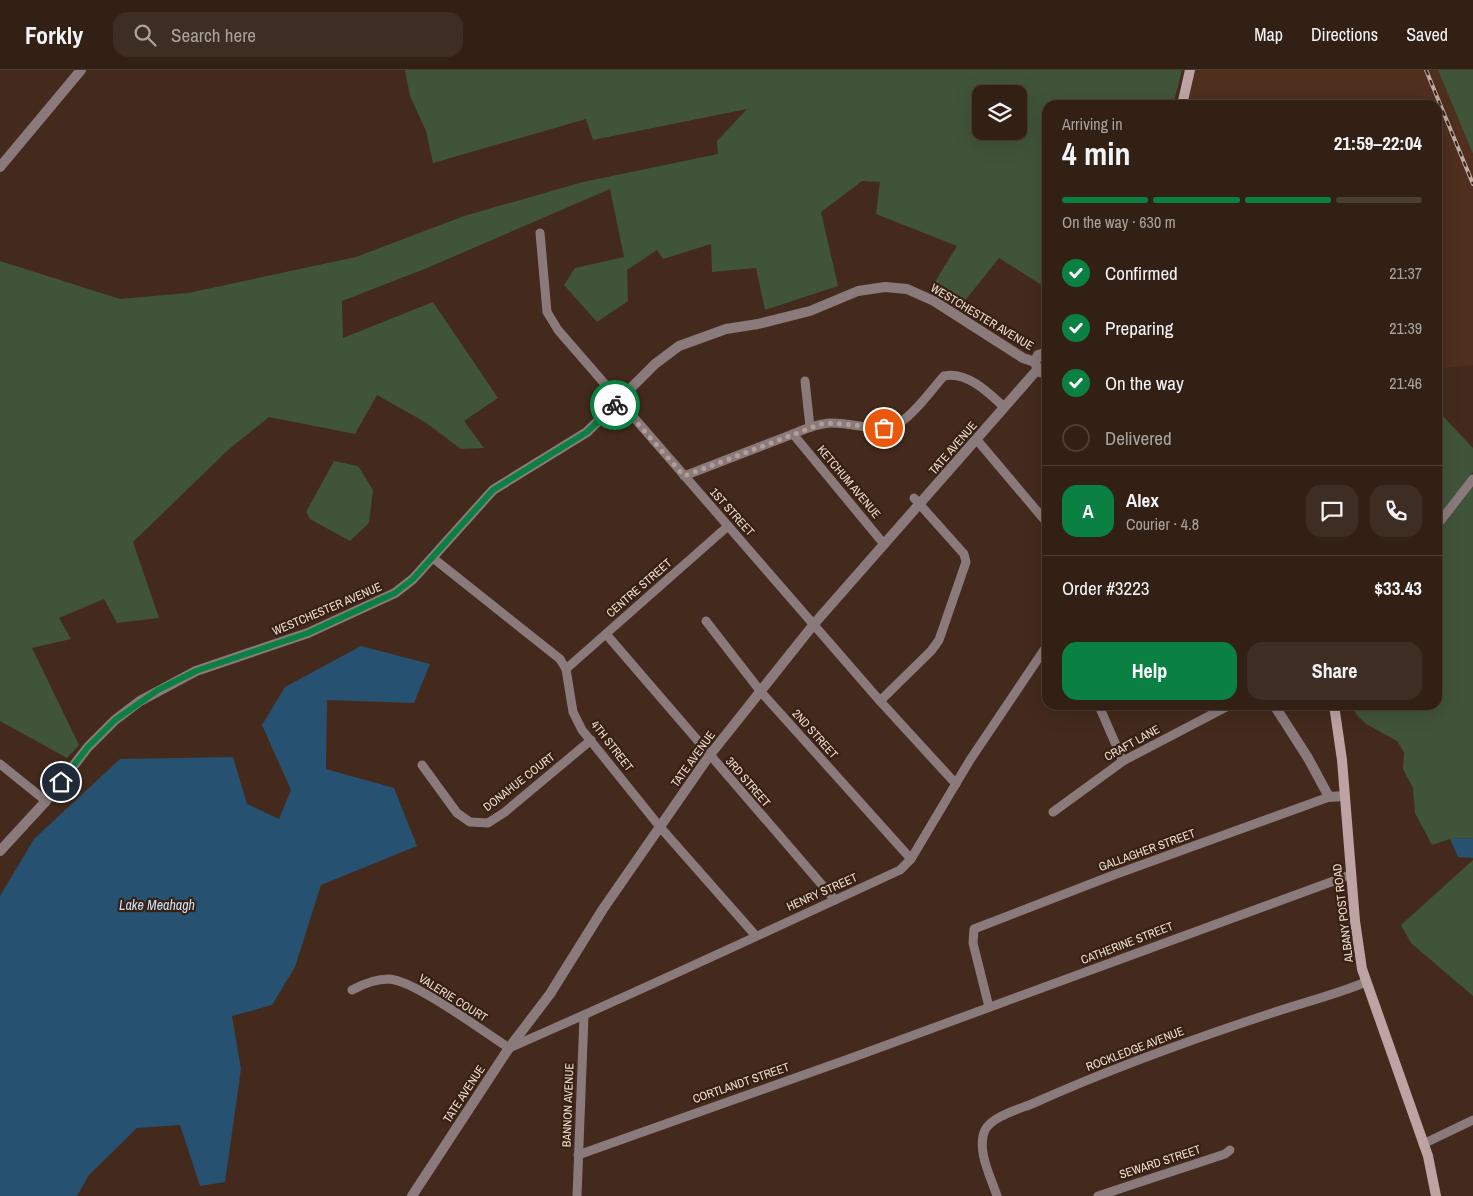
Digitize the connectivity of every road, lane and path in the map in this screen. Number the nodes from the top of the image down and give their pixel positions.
1 (81, 70) edge
2 (1190, 70) edge
3 (1183, 100) edge
4 (0, 167) edge
5 (540, 233) dead end
6 (1042, 354) edge
7 (1036, 366) junction
8 (1042, 370) edge
9 (805, 381) dead end
10 (618, 401) junction
11 (1004, 407) junction
12 (810, 427) junction
13 (793, 434) junction
14 (977, 440) junction
15 (684, 476) junction
16 (1473, 479) edge
17 (917, 501) junction
18 (1042, 517) edge
19 (1442, 519) edge
20 (728, 526) junction
21 (884, 543) junction
22 (433, 558) junction
23 (706, 621) dead end
24 (814, 624) junction
25 (606, 634) junction
26 (1042, 653) edge
27 (566, 668) junction
28 (761, 692) junction
29 (880, 701) junction
30 (1101, 710) edge
31 (1220, 710) edge
32 (1277, 710) edge
33 (1335, 710) edge
34 (591, 740) junction
35 (709, 756) junction
36 (1123, 761) junction
37 (0, 764) edge
38 (422, 765) dead end
39 (956, 784) junction
40 (1344, 796) junction
41 (1329, 797) junction
42 (46, 801) junction
43 (1053, 812) dead end
44 (660, 827) junction
45 (0, 851) edge
46 (911, 859) junction
47 (1350, 875) junction
48 (835, 900) junction
49 (756, 936) junction
50 (1366, 982) junction
51 (352, 990) dead end
52 (989, 1007) junction
53 (584, 1016) junction
54 (912, 1035) joint
55 (509, 1048) junction
56 (1473, 1120) edge
57 (1423, 1144) junction
58 (1230, 1150) dead end
59 (578, 1155) junction
60 (412, 1196) edge
61 (577, 1196) edge
62 (997, 1196) edge
63 (1098, 1196) edge
64 (1436, 1196) edge

1 - 4 street
2 - 3 main road
5 - 10 street, 1ST STREET
6 - 7 street, TATE AVENUE
7 - 8 street, WESTCHESTER AVENUE
7 - 10 street, WESTCHESTER AVENUE
7 - 11 street, TATE AVENUE
9 - 12 street
10 - 15 street, 1ST STREET
10 - 22 street, WESTCHESTER AVENUE
11 - 12 street
11 - 14 street, TATE AVENUE
12 - 13 street
13 - 15 street
13 - 21 street, KETCHUM AVENUE
14 - 17 street, TATE AVENUE
14 - 18 street
15 - 20 street, 1ST STREET
16 - 19 street
17 - 21 street, TATE AVENUE
17 - 29 street
20 - 24 street, 1ST STREET
20 - 25 street, CENTRE STREET
21 - 24 street, TATE AVENUE
22 - 27 street
22 - 42 street, WESTCHESTER AVENUE
23 - 28 street, 2ND STREET
24 - 28 street, TATE AVENUE
24 - 29 street, 1ST STREET
25 - 27 street, CENTRE STREET
25 - 35 street, 3RD STREET
26 - 39 street, HENRY STREET
27 - 34 street, 4TH STREET
28 - 35 street, TATE AVENUE
28 - 46 street, 2ND STREET
29 - 39 street, 1ST STREET
30 - 36 street
31 - 36 street, CRAFT LANE
32 - 41 street
33 - 40 main road, ALBANY POST ROAD
34 - 38 street, DONAHUE COURT
34 - 44 street, 4TH STREET
35 - 44 street, TATE AVENUE
35 - 48 street, 3RD STREET
36 - 43 street, CRAFT LANE
37 - 42 street
39 - 46 street, HENRY STREET
40 - 41 street
40 - 47 main road, ALBANY POST ROAD
41 - 52 street, GALLAGHER STREET
42 - 45 street, WESTCHESTER AVENUE
44 - 49 street, 4TH STREET
44 - 55 street, TATE AVENUE
46 - 48 street, HENRY STREET
47 - 50 main road, ALBANY POST ROAD
47 - 52 street, CATHERINE STREET
48 - 49 street, HENRY STREET
49 - 53 street, HENRY STREET
50 - 57 main road, ALBANY POST ROAD
50 - 62 street, ROCKLEDGE AVENUE
51 - 55 street, VALERIE COURT
52 - 54 street, CATHERINE STREET
53 - 55 street, HENRY STREET
53 - 59 street, BANNON AVENUE
54 - 59 street, CORTLANDT STREET
55 - 60 street, TATE AVENUE
56 - 57 street
57 - 64 main road, ALBANY POST ROAD
58 - 63 street, SEWARD STREET
59 - 61 street, BANNON AVENUE

